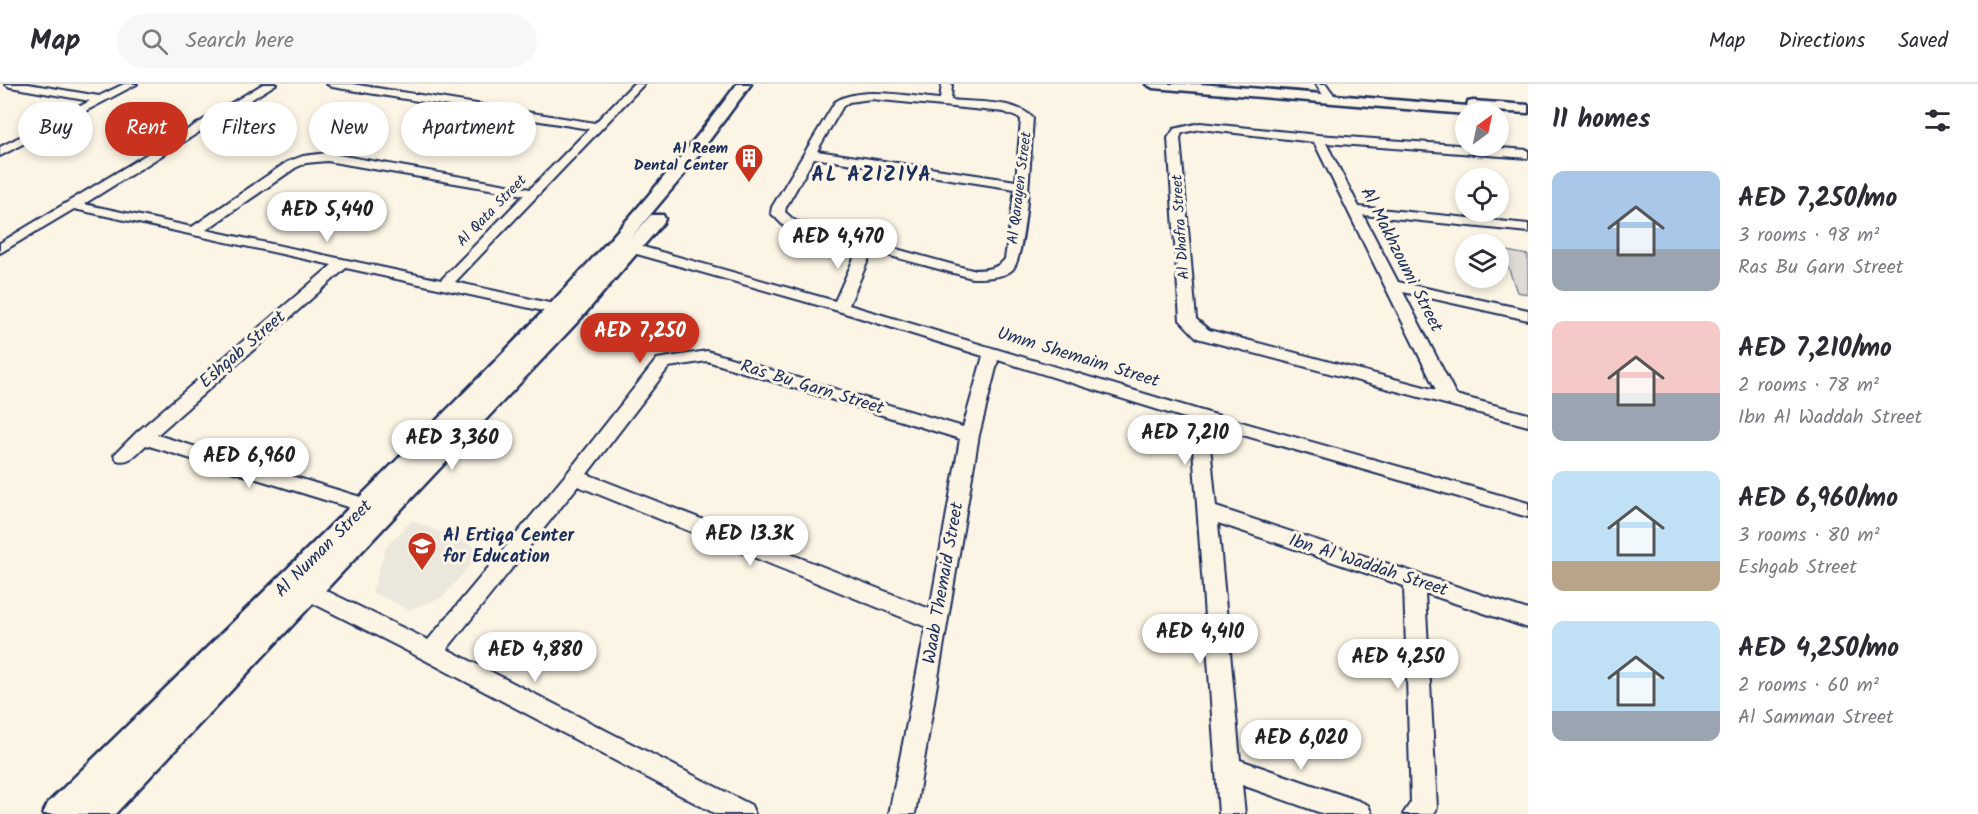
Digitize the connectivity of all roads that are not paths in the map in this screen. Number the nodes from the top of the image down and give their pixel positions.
1 (10, 84) edge
2 (132, 84) edge
3 (271, 84) edge
4 (332, 84) edge
5 (404, 84) edge
6 (639, 84) edge
7 (744, 84) edge
8 (761, 84) edge
9 (947, 84) edge
10 (1153, 84) edge
11 (1217, 84) edge
12 (1326, 92) edge
13 (391, 93) junction
14 (101, 100) junction
15 (945, 103) junction
16 (1455, 108) edge
17 (1528, 109) edge
18 (1509, 114) edge
19 (1528, 116) edge
20 (595, 126) junction
21 (1318, 139) junction
22 (0, 152) edge
23 (811, 154) junction
24 (1528, 154) edge
25 (1022, 186) junction
26 (533, 193) junction
27 (72, 205) junction
28 (1354, 210) junction
29 (1528, 228) edge
30 (193, 232) junction
31 (867, 245) junction
32 (624, 247) junction
33 (0, 249) edge
34 (342, 262) junction
35 (446, 284) junction
36 (1392, 285) junction
37 (840, 307) junction
38 (566, 311) junction
39 (1528, 315) edge
40 (992, 352) junction
41 (1450, 400) junction
42 (1199, 416) junction
43 (1528, 420) edge
44 (970, 435) junction
45 (143, 437) junction
46 (123, 455) dead end
47 (575, 477) junction
48 (367, 506) junction
49 (391, 506) junction
50 (1528, 510) edge
51 (1208, 512) junction
52 (1414, 581) junction
53 (300, 587) junction
54 (1528, 619) edge
55 (938, 622) junction
56 (430, 652) junction
57 (1229, 768) junction
58 (117, 789) junction
59 (84, 790) junction
60 (50, 814) edge
61 (59, 814) edge
62 (93, 814) edge
63 (119, 814) edge
64 (742, 814) edge
65 (902, 814) edge
66 (1233, 814) edge
67 (1359, 814) edge
68 (1416, 814) edge

1 - 14 street
2 - 14 street
3 - 27 street
4 - 13 street
5 - 13 street
6 - 20 street, Al Qata Street
7 - 32 street, Al Numan Street
8 - 32 street, Al Numan Street
9 - 15 street
10 - 12 street
11 - 12 street
12 - 16 street
12 - 17 street
13 - 20 street
14 - 22 street
15 - 23 street, Al Qarayen Street
15 - 25 street, Al Qarayen Street
18 - 19 street
20 - 26 street, Al Qata Street
21 - 24 street, Al Dhafra Street
21 - 28 street, Al Makhzoumi Street
21 - 41 street, Al Dhafra Street
23 - 25 street
23 - 31 street, Al Qarayen Street
25 - 31 street, Al Qarayen Street
26 - 30 street
26 - 35 street, Al Qata Street
27 - 30 street
27 - 33 street
28 - 29 street
28 - 36 street, Al Makhzoumi Street
30 - 34 street
31 - 37 street
32 - 37 street, Umm Shemaim Street
32 - 38 street, Al Numan Street
34 - 35 street
34 - 45 street, Eshgab Street
35 - 38 street
36 - 39 street
36 - 41 street, Al Makhzoumi Street
37 - 40 street, Umm Shemaim Street
38 - 48 street, Al Numan Street
38 - 49 street, Al Numan Street
40 - 42 street, Umm Shemaim Street
40 - 44 street, Waab Themaid Street
41 - 43 street, Al Dhafra Street
42 - 50 street, Umm Shemaim Street
42 - 51 street
44 - 47 street, Ras Bu Garn Street
44 - 55 street, Waab Themaid Street
45 - 46 street, Eshgab Street
45 - 48 street
47 - 55 street
47 - 56 street, Ras Bu Garn Street
48 - 49 street
48 - 53 street, Al Numan Street
49 - 53 street, Al Numan Street
51 - 52 street, Ibn Al Waddah Street
51 - 57 street
52 - 54 street, Ibn Al Waddah Street
52 - 68 street
53 - 56 street
53 - 58 street, Al Numan Street
53 - 59 street, Al Numan Street
55 - 65 street, Waab Themaid Street
56 - 64 street
57 - 66 street
57 - 67 street
58 - 62 street, Al Numan Street
58 - 63 street
59 - 60 street
59 - 61 street, Al Numan Street

